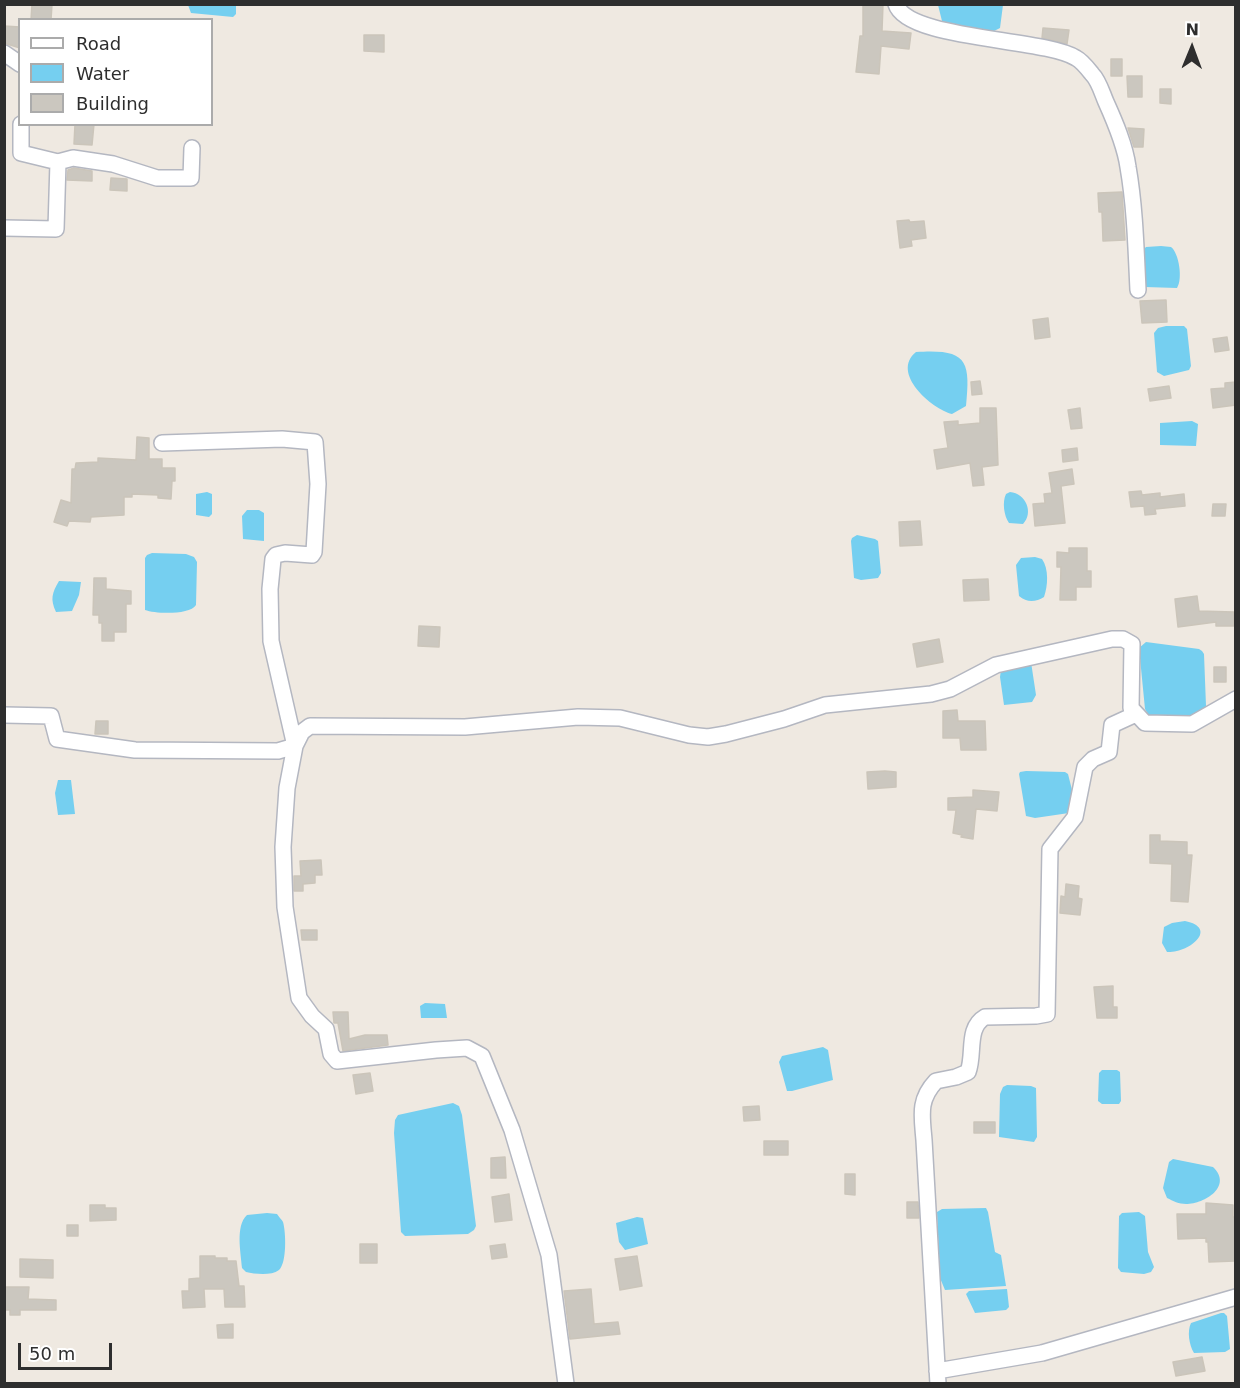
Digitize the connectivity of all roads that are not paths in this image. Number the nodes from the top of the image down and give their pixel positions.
1 (896, 4) edge
2 (4, 53) edge
3 (18, 63) edge
4 (21, 126) edge
5 (192, 148) dead end
6 (58, 162) junction
7 (4, 228) edge
8 (1138, 290) dead end
9 (162, 443) dead end
10 (1236, 699) edge
11 (1136, 714) junction
12 (4, 715) edge
13 (295, 746) junction
14 (1236, 1297) edge
15 (938, 1377) edge
16 (566, 1383) edge

1 - 8 street
2 - 3 street
4 - 6 street
5 - 6 street
6 - 7 street
9 - 13 street
10 - 11 street
11 - 13 street
11 - 15 street
12 - 13 street
13 - 16 street
14 - 15 street

